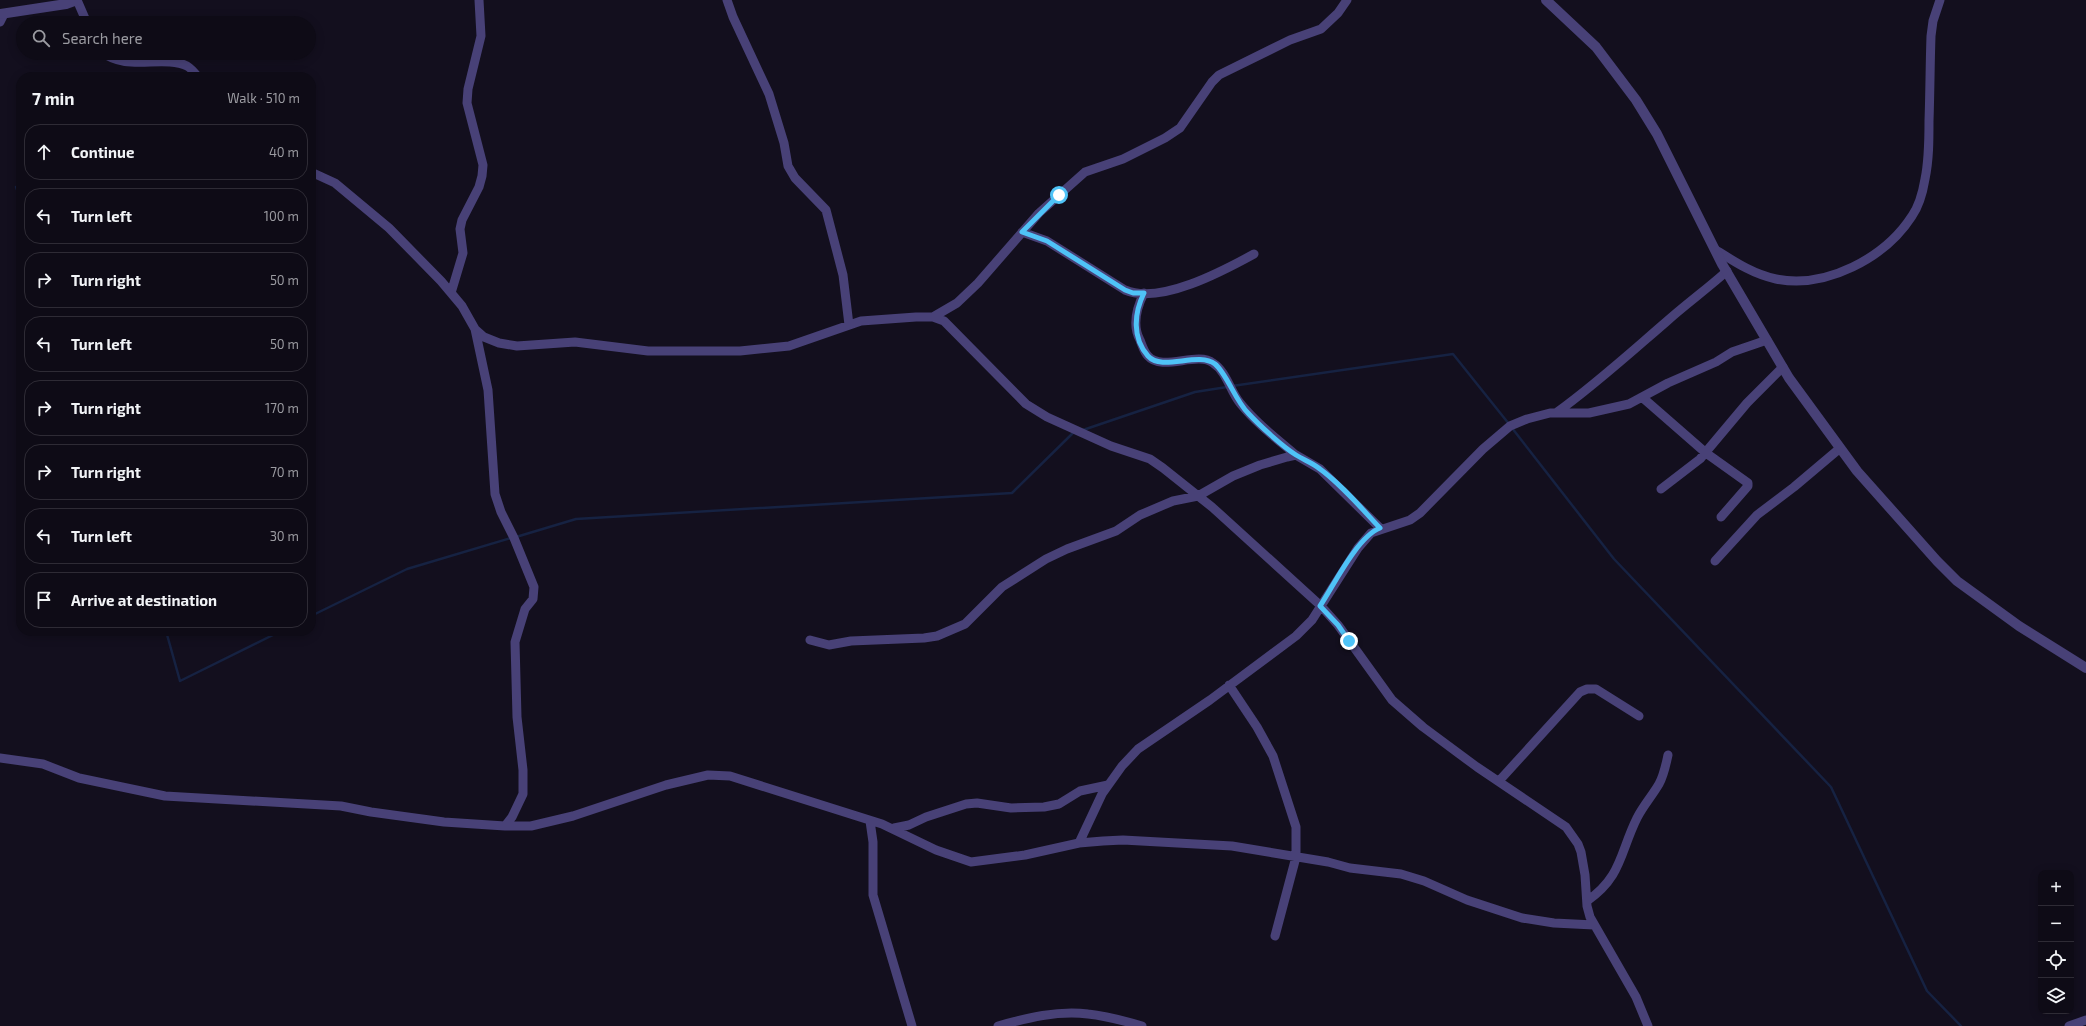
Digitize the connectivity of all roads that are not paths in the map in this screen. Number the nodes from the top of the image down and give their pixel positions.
1 (77, 0) edge
2 (479, 0) edge
3 (727, 0) edge
4 (1346, 0) edge
5 (1546, 0) edge
6 (1940, 0) edge
7 (84, 16) edge
8 (1, 17) edge
9 (126, 60) edge
10 (194, 72) edge
11 (316, 174) edge
12 (1022, 232) junction
13 (1716, 250) junction
14 (1254, 254) dead end
15 (1727, 271) junction
16 (451, 293) junction
17 (1144, 293) junction
18 (934, 317) junction
19 (849, 325) junction
20 (475, 329) junction
21 (1767, 340) junction
22 (1783, 367) junction
23 (1643, 398) junction
24 (1556, 413) junction
25 (1839, 449) junction
26 (1706, 453) junction
27 (1296, 455) junction
28 (1661, 489) dead end
29 (1198, 496) junction
30 (1721, 517) dead end
31 (1380, 528) junction
32 (1715, 561) dead end
33 (1320, 606) junction
34 (810, 640) dead end
35 (2086, 668) edge
36 (1229, 685) junction
37 (1639, 716) dead end
38 (1668, 755) dead end
39 (0, 758) edge
40 (1499, 781) junction
41 (1108, 785) junction
42 (870, 821) junction
43 (505, 826) junction
44 (894, 828) junction
45 (1080, 843) junction
46 (1296, 857) junction
47 (1587, 901) junction
48 (1594, 925) junction
49 (1275, 936) dead end
50 (1036, 1017) junction
51 (2086, 1020) edge
52 (912, 1026) edge
53 (998, 1026) edge
54 (1039, 1026) edge
55 (1142, 1026) edge
56 (1648, 1026) edge
57 (2069, 1026) edge

1 - 7 street
1 - 8 street
2 - 16 street
3 - 19 street
4 - 12 street
5 - 13 street
6 - 13 street
9 - 10 street
11 - 16 street
12 - 17 street
12 - 18 street
13 - 15 street
14 - 17 street
15 - 21 street
15 - 24 street
16 - 20 street
17 - 27 street
18 - 19 street
18 - 29 street
19 - 20 street
20 - 43 street
21 - 22 street
21 - 23 street
22 - 25 street
22 - 26 street
23 - 24 street
23 - 26 street
24 - 31 street
25 - 32 street
25 - 35 street
26 - 28 street
26 - 30 street
27 - 29 street
27 - 31 street
29 - 33 street
29 - 34 street
31 - 33 street
33 - 36 street
33 - 40 street
36 - 41 street
36 - 46 street
37 - 40 street
38 - 47 street
39 - 43 street
40 - 47 street
41 - 44 street
41 - 45 street
42 - 43 street
42 - 44 street
42 - 52 street
44 - 45 street
45 - 46 street
46 - 48 street
46 - 49 street
47 - 48 street
48 - 56 street
50 - 53 street
50 - 54 street
50 - 55 street
51 - 57 street

